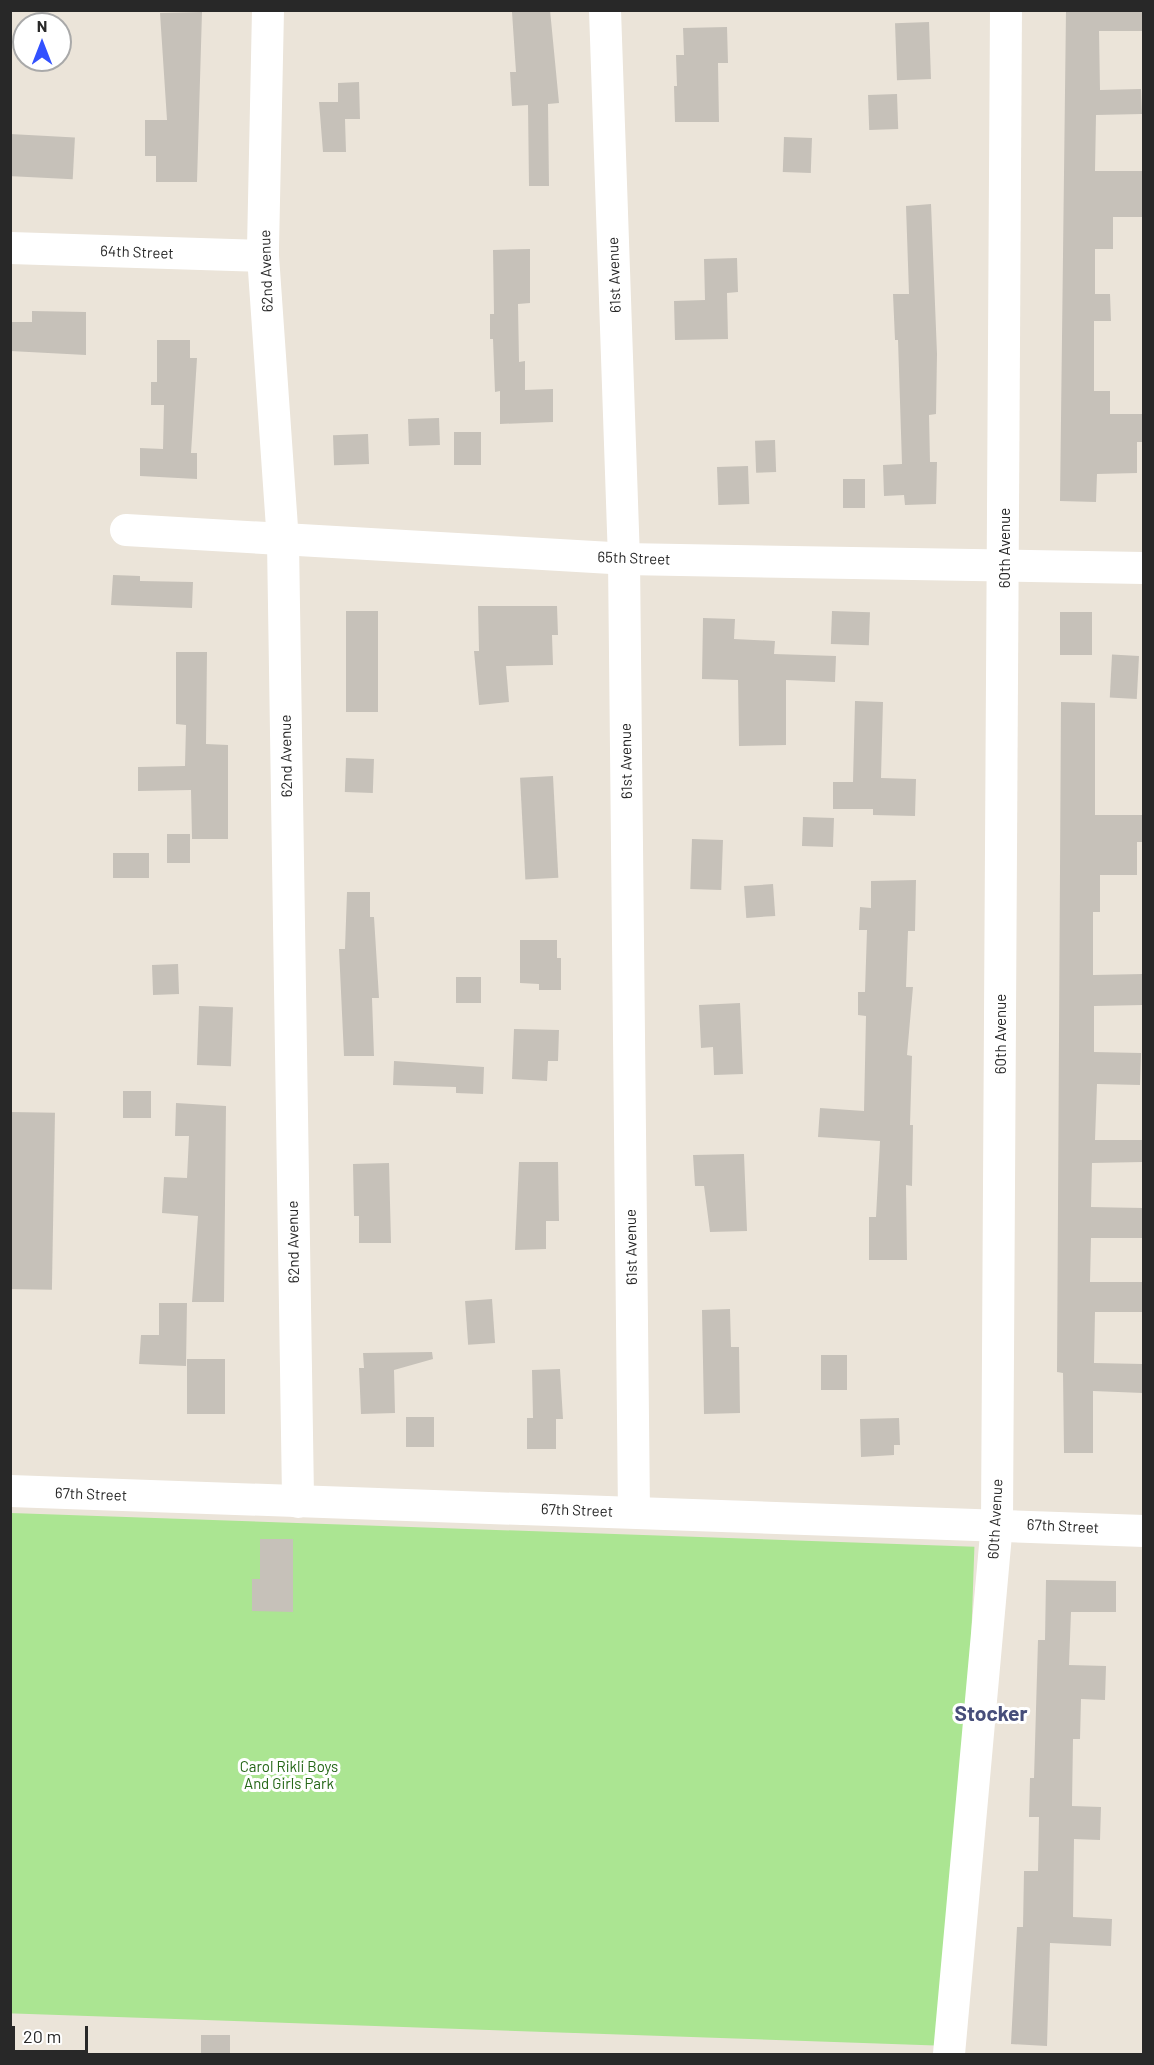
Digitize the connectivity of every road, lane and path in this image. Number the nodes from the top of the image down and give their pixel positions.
1 (268, 10) edge
2 (605, 10) edge
3 (1006, 10) edge
4 (10, 248) edge
5 (263, 256) junction
6 (126, 530) dead end
7 (283, 542) junction
8 (624, 559) junction
9 (1005, 567) junction
10 (1143, 568) edge
11 (10, 1491) edge
12 (298, 1502) junction
13 (634, 1512) junction
14 (997, 1523) junction
15 (1143, 1531) edge
16 (949, 2055) edge

1 - 5 street, 62nd Avenue
2 - 8 street, 61st Avenue
3 - 9 street, 60th Avenue
4 - 5 street, 64th Street
5 - 7 street, 62nd Avenue
6 - 7 street, 65th Street
7 - 8 street, 65th Street
7 - 12 street, 62nd Avenue
8 - 9 street, 65th Street
8 - 13 street, 61st Avenue
9 - 10 street, 65th Street
9 - 14 street, 60th Avenue
11 - 12 street, 67th Street
12 - 13 street, 67th Street
13 - 14 street, 67th Street
14 - 15 street, 67th Street
14 - 16 street, 60th Avenue

